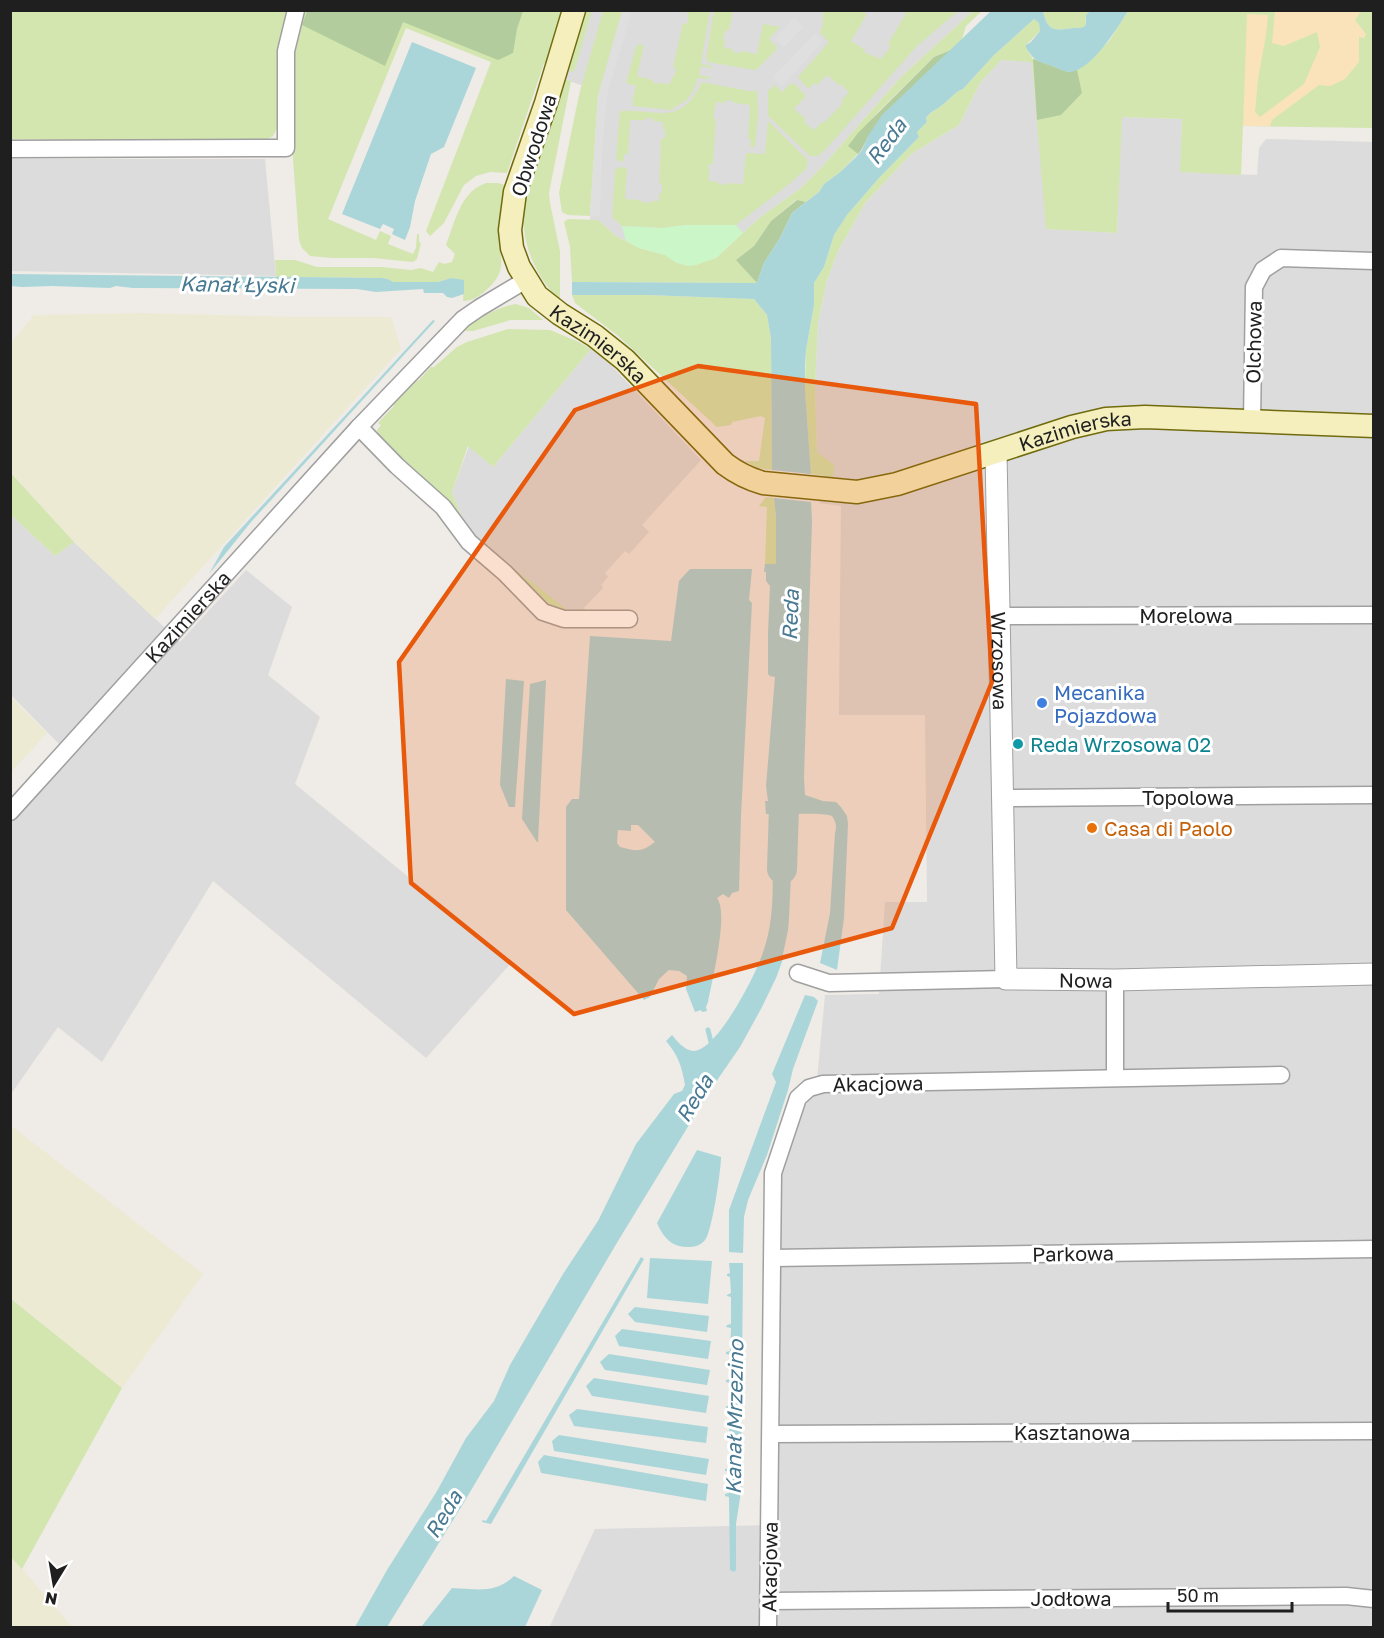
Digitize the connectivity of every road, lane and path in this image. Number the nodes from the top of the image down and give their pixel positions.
1 (296, 10) edge
2 (574, 10) edge
3 (10, 150) edge
4 (1374, 261) edge
5 (526, 280) junction
6 (1252, 422) junction
7 (1374, 426) edge
8 (359, 427) junction
9 (996, 453) junction
10 (1374, 615) edge
11 (999, 616) junction
12 (629, 619) dead end
13 (1374, 795) edge
14 (1003, 798) junction
15 (10, 812) edge
16 (798, 973) dead end
17 (1374, 974) edge
18 (1006, 979) junction
19 (1115, 980) junction
20 (1281, 1075) dead end
21 (1115, 1077) junction
22 (1374, 1249) edge
23 (773, 1258) junction
24 (1374, 1431) edge
25 (771, 1434) junction
26 (1374, 1599) edge
27 (769, 1601) junction
28 (768, 1628) edge

1 - 3 street
2 - 5 main road, Obwodowa
4 - 6 street, Olchowa
5 - 8 street, Kazimierska
5 - 9 main road, Kazimierska
6 - 7 main road, Kazimierska
6 - 9 main road, Kazimierska
8 - 12 street
8 - 15 street, Kazimierska
9 - 11 street, Wrzosowa
10 - 11 street, Morelowa
11 - 14 street, Wrzosowa
13 - 14 street, Topolowa
14 - 18 street, Wrzosowa
16 - 18 street, Nowa
17 - 19 street, Nowa
18 - 19 street, Nowa
19 - 21 street
20 - 21 street, Akacjowa
21 - 23 street, Akacjowa
22 - 23 street, Parkowa
23 - 25 street, Akacjowa
24 - 25 street, Kasztanowa
25 - 27 street, Akacjowa
26 - 27 street, Jodłowa
27 - 28 street, Akacjowa

